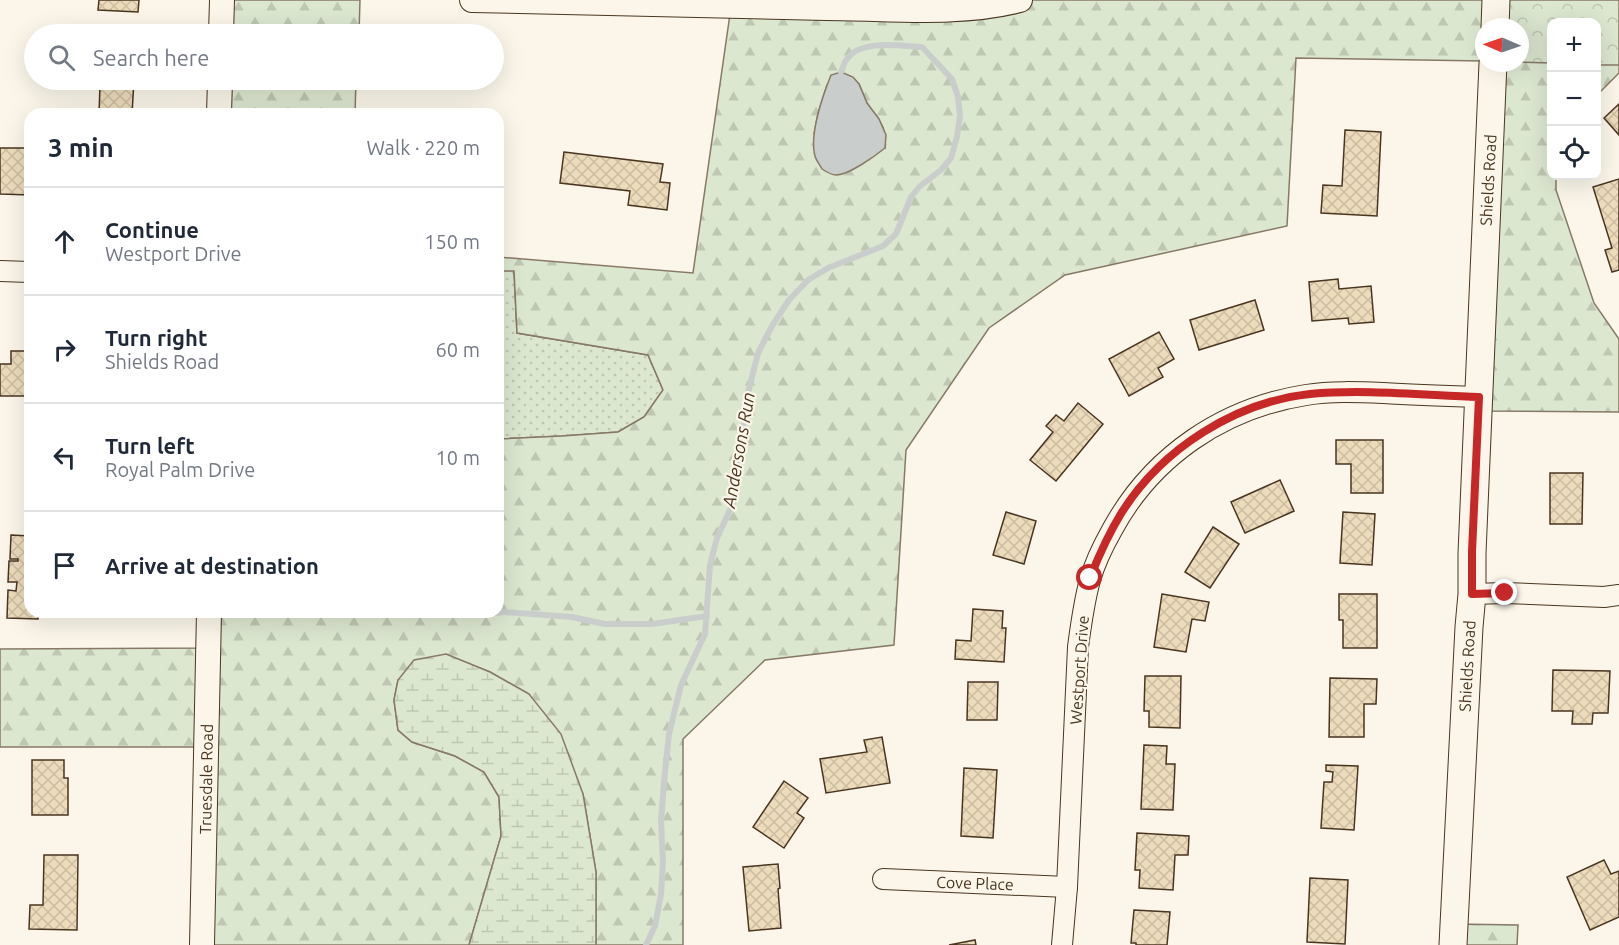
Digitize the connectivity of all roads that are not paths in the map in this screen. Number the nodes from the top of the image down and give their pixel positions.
1 (222, 0) edge
2 (472, 0) edge
3 (1020, 0) edge
4 (1496, 0) edge
5 (652, 3) edge
6 (1495, 18) edge
7 (221, 24) edge
8 (1493, 72) edge
9 (220, 90) edge
10 (219, 108) edge
11 (0, 271) edge
12 (24, 272) edge
13 (1479, 397) junction
14 (1472, 594) junction
15 (1619, 596) edge
16 (209, 618) edge
17 (883, 879) dead end
18 (1066, 887) junction
19 (202, 945) edge
20 (1062, 945) edge
21 (1453, 945) edge

1 - 7 street
2 - 5 street
3 - 5 street
4 - 6 main road
8 - 13 main road, Shields Road
9 - 10 street
11 - 12 street
13 - 14 main road, Shields Road
13 - 18 street, Westport Drive
14 - 15 street
14 - 21 main road, Shields Road
16 - 19 street, Truesdale Road
17 - 18 street, Cove Place
18 - 20 street, Westport Drive

